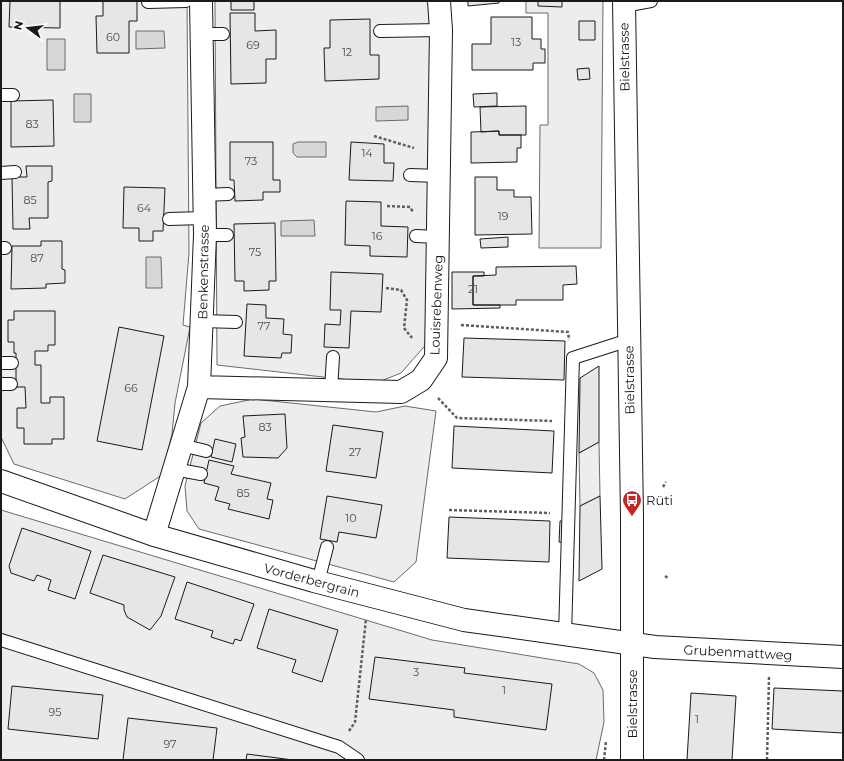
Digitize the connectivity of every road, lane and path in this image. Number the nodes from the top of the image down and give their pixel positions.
1 (186, 1) edge
2 (201, 1) edge
3 (439, 1) edge
4 (651, 1) edge
5 (148, 2) dead end
6 (624, 4) edge
7 (441, 30) junction
8 (380, 31) dead end
9 (201, 34) junction
10 (223, 34) dead end
11 (1, 95) edge
12 (13, 95) dead end
13 (374, 136) dead end
14 (1, 172) edge
15 (15, 172) dead end
16 (424, 175) junction
17 (228, 194) dead end
18 (204, 195) junction
19 (387, 206) dead end
20 (169, 219) dead end
21 (204, 226) junction
22 (227, 235) dead end
23 (427, 237) junction
24 (386, 288) dead end
25 (202, 321) junction
26 (236, 322) dead end
27 (437, 323) junction
28 (629, 340) junction
29 (332, 357) dead end
30 (436, 358) junction
31 (573, 358) junction
32 (421, 380) junction
33 (199, 387) junction
34 (331, 390) junction
35 (571, 421) junction
36 (181, 445) junction
37 (206, 450) dead end
38 (174, 469) junction
39 (201, 474) dead end
40 (1, 481) edge
41 (666, 482) dead end
42 (663, 487) dead end
43 (449, 510) dead end
44 (568, 514) junction
45 (154, 535) junction
46 (327, 547) dead end
47 (318, 582) junction
48 (368, 595) junction
49 (565, 635) junction
50 (1, 640) edge
51 (632, 644) junction
52 (770, 654) junction
53 (843, 657) edge
54 (339, 747) junction
55 (358, 760) edge
56 (632, 760) edge
57 (767, 760) edge

1 - 5 lane
2 - 9 street, Benkenstrasse
3 - 7 street, Louisrebenweg
4 - 6 lane
6 - 28 street, Bielstrasse
7 - 8 lane
7 - 16 street, Louisrebenweg
9 - 10 lane
9 - 18 street, Benkenstrasse
11 - 12 lane
13 - 16 path
14 - 15 lane
16 - 23 street, Louisrebenweg
17 - 18 lane
18 - 21 street, Benkenstrasse
19 - 23 path
20 - 21 lane
21 - 22 lane
21 - 25 street, Benkenstrasse
23 - 27 street, Louisrebenweg
24 - 30 path
25 - 26 lane
25 - 33 street, Benkenstrasse
27 - 30 street, Louisrebenweg
27 - 31 path
28 - 31 lane
28 - 51 street, Bielstrasse
29 - 34 lane
30 - 32 street, Louisrebenweg
31 - 35 lane
32 - 34 street, Louisrebenweg
32 - 35 path
33 - 34 street, Louisrebenweg
33 - 36 street, Benkenstrasse
35 - 44 lane
36 - 37 lane
36 - 38 street, Benkenstrasse
38 - 39 lane
38 - 45 street, Benkenstrasse
40 - 45 street, Vorderbergrain
41 - 42 path
43 - 44 path
44 - 49 lane
45 - 47 street, Vorderbergrain
46 - 47 lane
47 - 48 street, Vorderbergrain
48 - 49 street, Vorderbergrain
48 - 54 path
49 - 51 street, Vorderbergrain
50 - 54 lane
51 - 52 street, Grubenmattweg
51 - 56 street, Bielstrasse
52 - 53 street, Grubenmattweg
52 - 57 path
54 - 55 lane

